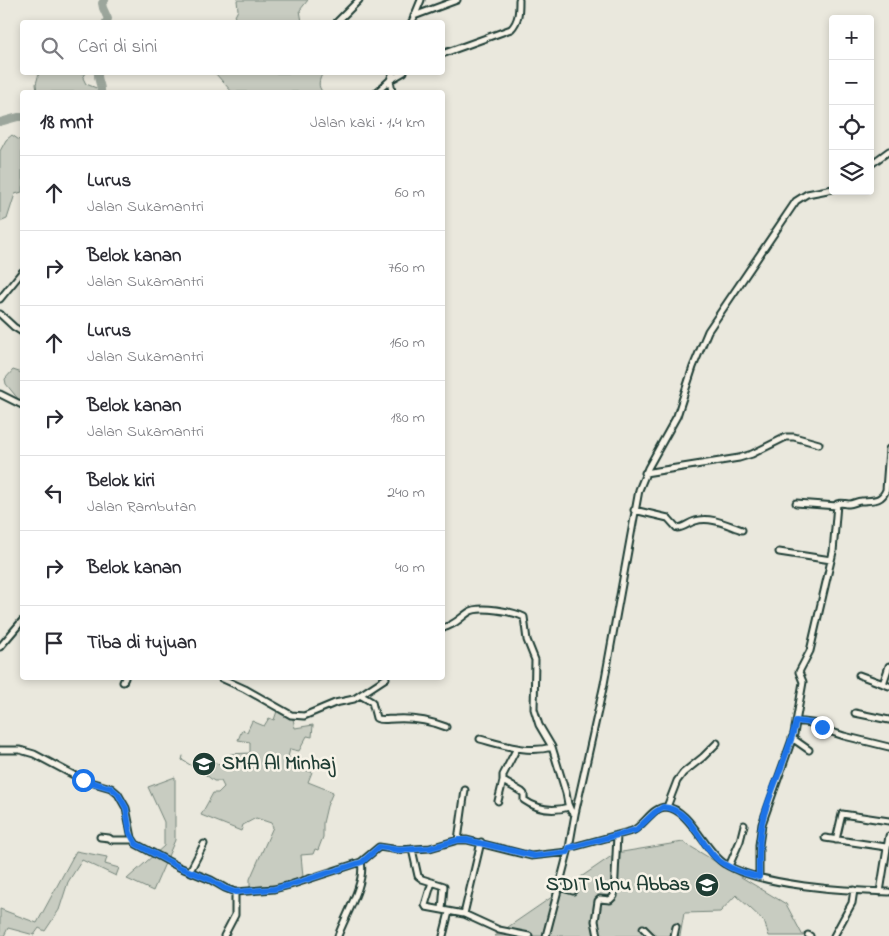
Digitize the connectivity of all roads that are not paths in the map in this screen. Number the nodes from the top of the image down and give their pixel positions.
1 (359, 0) edge
2 (420, 0) edge
3 (457, 0) edge
4 (519, 0) edge
5 (414, 16) junction
6 (339, 20) edge
7 (413, 20) edge
8 (445, 53) edge
9 (392, 75) edge
10 (399, 75) edge
11 (390, 80) junction
12 (379, 90) edge
13 (392, 90) edge
14 (889, 151) edge
15 (874, 162) edge
16 (829, 190) edge
17 (20, 275) edge
18 (0, 300) edge
19 (0, 312) edge
20 (20, 329) edge
21 (0, 394) edge
22 (20, 404) edge
23 (819, 444) dead end
24 (889, 449) edge
25 (645, 473) junction
26 (796, 503) dead end
27 (837, 506) junction
28 (634, 510) junction
29 (742, 530) dead end
30 (779, 552) dead end
31 (832, 560) junction
32 (20, 627) edge
33 (445, 627) edge
34 (0, 647) edge
35 (889, 666) edge
36 (859, 675) dead end
37 (225, 680) edge
38 (383, 680) edge
39 (883, 684) junction
40 (889, 686) edge
41 (360, 695) junction
42 (855, 713) dead end
43 (889, 720) edge
44 (796, 721) junction
45 (446, 727) dead end
46 (792, 738) junction
47 (480, 739) dead end
48 (717, 743) dead end
49 (552, 747) junction
50 (889, 747) edge
51 (517, 748) junction
52 (0, 750) edge
53 (809, 750) dead end
54 (503, 781) junction
55 (465, 790) dead end
56 (498, 801) dead end
57 (667, 807) junction
58 (569, 808) junction
59 (575, 814) junction
60 (889, 821) edge
61 (744, 825) dead end
62 (617, 835) junction
63 (889, 836) edge
64 (100, 837) dead end
65 (825, 838) dead end
66 (133, 840) junction
67 (458, 840) junction
68 (836, 840) junction
69 (481, 842) junction
70 (204, 844) dead end
71 (886, 847) junction
72 (412, 849) junction
73 (569, 850) junction
74 (362, 862) junction
75 (729, 866) junction
76 (190, 871) junction
77 (759, 877) junction
78 (432, 882) junction
79 (559, 887) junction
80 (854, 890) junction
81 (573, 891) dead end
82 (235, 892) junction
83 (880, 892) junction
84 (889, 892) edge
85 (442, 910) junction
86 (449, 912) junction
87 (464, 914) junction
88 (676, 927) dead end
89 (643, 928) dead end
90 (224, 936) edge
91 (338, 936) edge
92 (443, 936) edge
93 (530, 936) edge
94 (546, 936) edge
95 (598, 936) edge
96 (651, 936) edge
97 (674, 936) edge
98 (834, 936) edge

1 - 6 street
2 - 5 street
3 - 5 street
4 - 8 street
5 - 7 street
9 - 11 street
10 - 11 street
11 - 12 street
11 - 13 street
14 - 15 street
16 - 25 street
17 - 18 street
19 - 20 street
21 - 22 street
23 - 25 street
24 - 27 street
25 - 28 street
26 - 27 street
27 - 31 street
28 - 29 street
28 - 59 street
30 - 31 street
31 - 44 street
32 - 34 street
33 - 49 street
35 - 39 street
36 - 39 street
37 - 41 street
38 - 41 street
39 - 40 street
41 - 45 street
42 - 43 street
44 - 46 street
44 - 50 street
46 - 53 street
46 - 77 street
47 - 51 street
48 - 57 street
49 - 51 street
49 - 58 street
51 - 54 street
52 - 66 street
54 - 56 street
54 - 58 street
55 - 67 street
57 - 62 street
57 - 75 street
58 - 59 street
59 - 73 street
60 - 68 street
61 - 75 street
62 - 73 street
62 - 95 street
63 - 71 street
64 - 66 street
65 - 68 street
66 - 76 street
67 - 69 street
67 - 72 street
68 - 71 street
69 - 73 street
69 - 87 street
70 - 76 street
71 - 83 street
72 - 74 street
72 - 78 street
73 - 79 street
74 - 82 street
74 - 91 street
75 - 77 street
76 - 82 street
77 - 80 street
78 - 85 street
78 - 85 street
79 - 81 street
79 - 94 street
80 - 83 street
80 - 98 street
82 - 90 street
83 - 84 street
85 - 86 street
86 - 87 street
86 - 92 street
87 - 93 street
88 - 97 street
89 - 96 street

